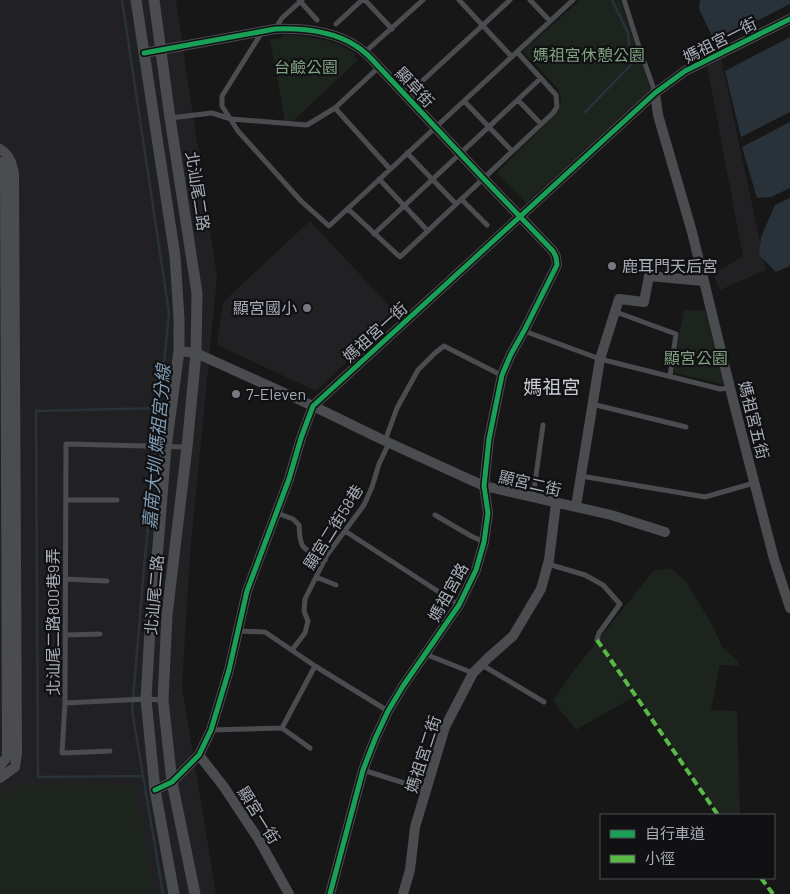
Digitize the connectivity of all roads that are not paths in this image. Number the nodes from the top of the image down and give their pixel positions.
1 (136, 0) edge
2 (154, 0) edge
3 (300, 0) edge
4 (363, 0) edge
5 (424, 0) edge
6 (459, 0) edge
7 (510, 0) edge
8 (530, 0) edge
9 (573, 0) edge
10 (624, 0) edge
11 (790, 19) edge
12 (317, 20) dead end
13 (550, 21) junction
14 (336, 24) dead end
15 (482, 26) junction
16 (275, 29) junction
17 (392, 29) junction
18 (263, 31) junction
19 (162, 50) junction
20 (365, 52) junction
21 (517, 52) junction
22 (144, 53) junction
23 (512, 57) junction
24 (379, 66) junction
25 (541, 78) junction
26 (655, 93) junction
27 (406, 96) junction
28 (518, 100) junction
29 (464, 101) junction
30 (335, 108) junction
31 (170, 118) junction
32 (231, 119) junction
33 (541, 124) junction
34 (435, 126) junction
35 (489, 127) junction
36 (0, 149) edge
37 (512, 151) junction
38 (407, 153) junction
39 (460, 153) junction
40 (0, 162) edge
41 (390, 169) junction
42 (483, 178) junction
43 (379, 179) junction
44 (432, 180) junction
45 (461, 199) junction
46 (456, 204) junction
47 (404, 206) junction
48 (348, 209) junction
49 (520, 216) junction
50 (487, 225) dead end
51 (428, 231) junction
52 (374, 234) junction
53 (703, 281) junction
54 (616, 312) junction
55 (524, 331) junction
56 (180, 352) junction
57 (196, 353) junction
58 (600, 359) junction
59 (502, 376) junction
60 (670, 376) junction
61 (730, 388) junction
62 (592, 404) junction
63 (313, 406) junction
64 (543, 424) dead end
65 (686, 428) dead end
66 (387, 442) junction
67 (166, 447) junction
68 (187, 447) junction
69 (580, 476) junction
70 (754, 483) junction
71 (484, 486) junction
72 (533, 497) junction
73 (66, 500) junction
74 (116, 500) dead end
75 (556, 503) junction
76 (576, 506) junction
77 (277, 513) junction
78 (435, 515) dead end
79 (345, 531) junction
80 (665, 532) dead end
81 (484, 542) junction
82 (325, 560) junction
83 (548, 564) junction
84 (316, 577) junction
85 (65, 579) junction
86 (107, 581) dead end
87 (336, 585) dead end
88 (459, 605) junction
89 (790, 608) edge
90 (238, 631) junction
91 (100, 634) dead end
92 (65, 635) junction
93 (597, 640) dead end
94 (292, 650) junction
95 (425, 654) junction
96 (481, 665) junction
97 (315, 666) junction
98 (473, 673) junction
99 (146, 699) junction
100 (163, 700) junction
101 (544, 702) dead end
102 (65, 703) junction
103 (388, 711) junction
104 (282, 728) junction
105 (211, 730) junction
106 (310, 748) dead end
107 (110, 751) dead end
108 (199, 755) junction
109 (0, 766) edge
110 (363, 770) junction
111 (0, 778) edge
112 (172, 782) junction
113 (155, 790) junction
114 (426, 790) junction
115 (174, 894) edge
116 (195, 894) edge
117 (289, 894) edge
118 (330, 894) edge
119 (403, 894) edge

1 - 22 street, 北汕尾二路
2 - 19 street, 北汕尾二路
3 - 12 lane
3 - 16 lane
4 - 14 lane
4 - 17 lane
5 - 17 lane
6 - 15 lane
7 - 15 lane
8 - 13 lane
9 - 13 lane
10 - 26 lane
11 - 26 street, 媽祖宮一街
13 - 21 lane
15 - 23 lane
15 - 27 lane
16 - 18 street, 顯草街
16 - 20 street, 顯草街
17 - 20 lane
18 - 19 street, 顯草街
18 - 32 lane
19 - 22 street, 顯草街
19 - 31 street, 北汕尾二路
20 - 24 street, 顯草街
21 - 23 lane
21 - 25 lane
22 - 56 street, 北汕尾二路
23 - 29 lane
24 - 27 street, 顯草街
24 - 30 lane
25 - 28 lane
25 - 33 lane
26 - 49 street, 媽祖宮一街
26 - 53 street, 媽祖宮五街
27 - 34 street, 顯草街
28 - 33 lane
28 - 35 lane
29 - 34 lane
29 - 35 lane
30 - 32 lane
30 - 41 lane
31 - 32 lane
31 - 57 street, 北汕尾二路
32 - 48 lane
33 - 37 lane
34 - 38 lane
34 - 39 street, 顯草街
35 - 37 lane
35 - 39 lane
36 - 111 street
37 - 42 lane
38 - 41 lane
38 - 44 lane
39 - 42 street, 顯草街
39 - 44 lane
40 - 109 street
41 - 43 lane
42 - 45 lane
42 - 49 street, 顯草街
43 - 47 lane
43 - 48 lane
44 - 46 lane
44 - 47 lane
45 - 46 lane
45 - 50 lane
46 - 51 lane
47 - 51 lane
47 - 52 lane
48 - 52 lane
49 - 55 street, 媽祖宮路
49 - 63 street, 媽祖宮一街
51 - 52 lane
53 - 54 street
53 - 61 street, 媽祖宮五街
54 - 58 street
54 - 60 lane
55 - 58 lane
55 - 59 street, 媽祖宮路
56 - 57 street, 顯宮二街
56 - 67 street, 北汕尾二路
57 - 63 street, 顯宮二街
57 - 68 street, 北汕尾二路
58 - 60 lane
58 - 62 street
59 - 66 lane, 顯宮二街58巷
59 - 71 street, 媽祖宮路
60 - 61 lane
61 - 70 street, 媽祖宮五街
62 - 65 lane
62 - 69 street
63 - 66 street, 顯宮二街
63 - 77 street, 媽祖宮一街
64 - 72 lane
66 - 71 street, 顯宮二街
66 - 79 lane, 顯宮二街58巷
67 - 68 lane
67 - 73 lane, 北汕尾二路800巷9弄
67 - 99 street, 北汕尾二路
68 - 100 street, 北汕尾二路
69 - 70 lane
69 - 76 street
70 - 89 street, 媽祖宮五街
71 - 72 street, 顯宮二街
71 - 81 street, 媽祖宮路
72 - 75 street, 顯宮二街
73 - 74 lane
73 - 85 lane, 北汕尾二路800巷9弄
75 - 76 street, 顯宮二街
75 - 83 street, 媽祖宮二街
76 - 80 street, 顯宮二街
77 - 82 lane
77 - 90 street, 媽祖宮一街
78 - 81 lane
79 - 82 lane, 顯宮二街58巷
79 - 88 lane
81 - 88 street, 媽祖宮路
82 - 84 lane, 顯宮二街58巷
83 - 93 lane
83 - 96 street, 媽祖宮二街
84 - 87 lane
84 - 94 lane, 顯宮二街58巷
85 - 86 lane
85 - 92 lane, 北汕尾二路800巷9弄
88 - 95 street, 媽祖宮路
90 - 94 lane
90 - 105 street, 媽祖宮一街
91 - 92 lane
92 - 102 lane, 北汕尾二路800巷9弄
94 - 97 lane
95 - 98 lane
95 - 103 street, 媽祖宮路
96 - 98 street, 媽祖宮二街
96 - 101 lane
97 - 103 lane
97 - 104 lane
98 - 114 street, 媽祖宮二街
99 - 100 lane
99 - 102 lane
99 - 113 street, 北汕尾二路
100 - 112 street, 北汕尾二路
102 - 107 lane, 北汕尾二路800巷9弄
103 - 110 street, 媽祖宮路
104 - 105 lane
104 - 106 lane
105 - 108 street, 媽祖宮一街
108 - 112 street, 媽祖宮一街
108 - 117 street, 顯宮一街
110 - 114 lane
110 - 118 street, 媽祖宮路
112 - 113 street, 媽祖宮一街
112 - 116 street, 北汕尾二路
113 - 115 street, 北汕尾二路
114 - 119 street, 媽祖宮二街

